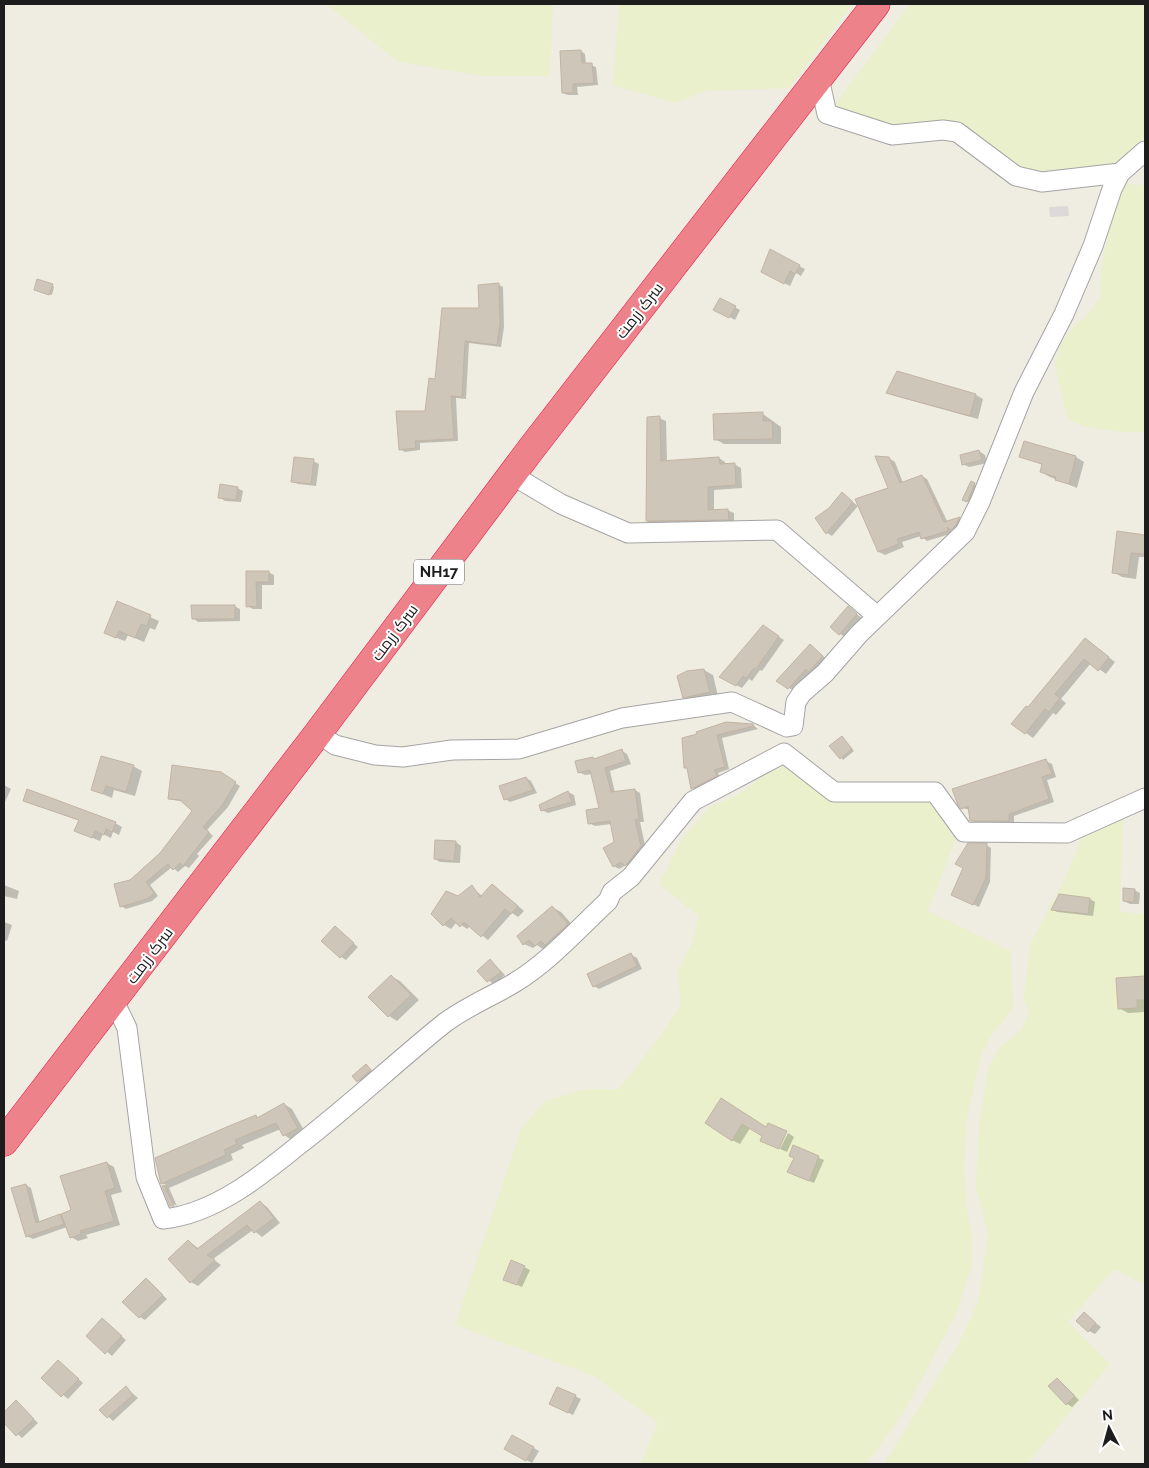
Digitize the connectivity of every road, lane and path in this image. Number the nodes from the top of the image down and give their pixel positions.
1 (876, 4) edge
2 (819, 78) junction
3 (1145, 151) edge
4 (1116, 181) junction
5 (512, 475) junction
6 (877, 616) junction
7 (787, 727) junction
8 (318, 733) junction
9 (784, 753) junction
10 (1145, 798) edge
11 (114, 1001) junction
12 (4, 1142) edge

1 - 2 highway, سرک زرمت / NH17
2 - 4 street
2 - 5 highway, سرک زرمت / NH17
3 - 4 street
4 - 6 street
5 - 6 street
5 - 8 highway, سرک زرمت / NH17
6 - 7 street
7 - 8 street
7 - 9 street
8 - 11 highway, سرک زرمت / NH17
9 - 10 street
9 - 11 street
11 - 12 highway, سرک زرمت / NH17

